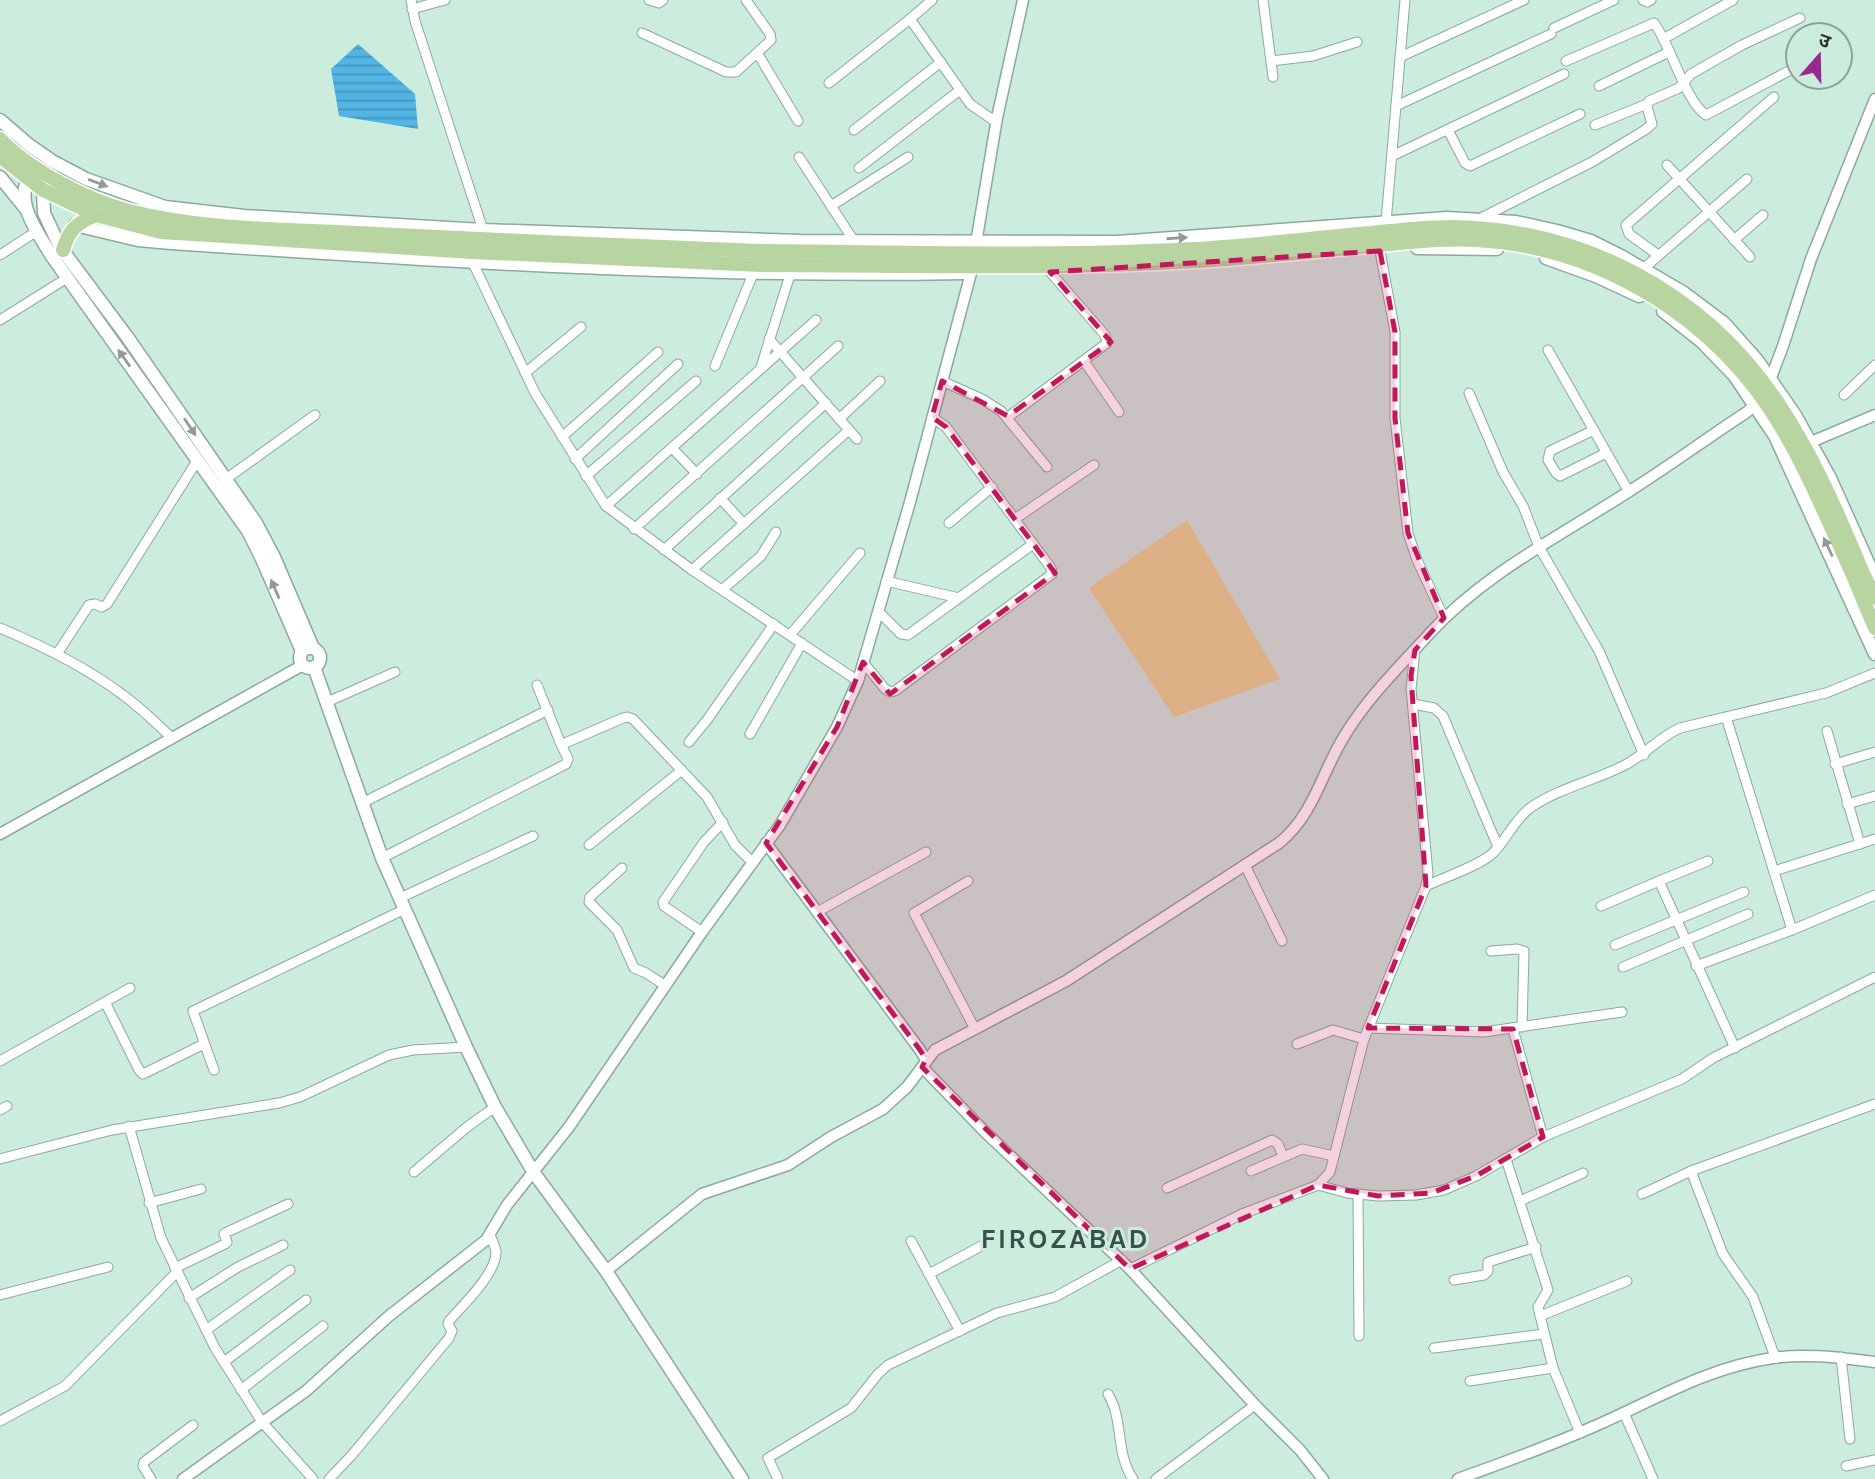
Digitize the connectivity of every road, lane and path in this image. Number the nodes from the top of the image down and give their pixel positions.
1 (445, 0) edge
2 (649, 0) edge
3 (663, 0) edge
4 (746, 0) edge
5 (932, 0) edge
6 (1023, 0) edge
7 (1264, 0) edge
8 (1405, 0) edge
9 (1524, 0) edge
10 (1614, 0) edge
11 (1643, 0) edge
12 (1651, 0) edge
13 (1733, 0) edge
14 (412, 4) edge
15 (1800, 18) dead end
16 (910, 19) junction
17 (642, 33) dead end
18 (1663, 39) junction
19 (1357, 42) dead end
20 (1670, 52) junction
21 (758, 54) junction
22 (1400, 57) junction
23 (1271, 61) junction
24 (1566, 61) dead end
25 (941, 62) junction
26 (1784, 73) edge
27 (1564, 74) dead end
28 (1273, 77) dead end
29 (1684, 82) junction
30 (829, 83) dead end
31 (1599, 86) dead end
32 (960, 90) junction
33 (1774, 97) dead end
34 (1875, 99) edge
35 (1647, 104) junction
36 (1396, 106) junction
37 (1580, 114) dead end
38 (0, 120) edge
39 (798, 121) dead end
40 (996, 122) junction
41 (1595, 125) dead end
42 (854, 130) dead end
43 (1448, 130) junction
44 (0, 139) edge
45 (0, 156) edge
46 (1392, 156) junction
47 (799, 157) dead end
48 (908, 157) dead end
49 (1667, 165) dead end
50 (35, 167) junction
51 (859, 168) dead end
52 (0, 177) edge
53 (50, 177) junction
54 (1747, 179) dead end
55 (1680, 180) junction
56 (831, 206) junction
57 (26, 209) junction
58 (1708, 213) junction
59 (96, 215) junction
60 (1763, 215) dead end
61 (1481, 218) junction
62 (1386, 222) junction
63 (75, 225) junction
64 (483, 230) junction
65 (37, 231) junction
66 (1734, 240) junction
67 (854, 241) junction
68 (976, 241) junction
69 (63, 250) junction
70 (1380, 251) junction
71 (0, 255) edge
72 (1658, 255) junction
73 (1750, 257) dead end
74 (473, 263) junction
75 (759, 263) junction
76 (1643, 269) junction
77 (1051, 272) junction
78 (971, 273) junction
79 (790, 275) junction
80 (67, 278) junction
81 (0, 320) edge
82 (816, 320) dead end
83 (581, 327) dead end
84 (769, 339) junction
85 (838, 346) dead end
86 (1548, 350) dead end
87 (779, 351) junction
88 (658, 352) dead end
89 (1084, 361) junction
90 (678, 364) dead end
91 (1875, 365) edge
92 (715, 366) dead end
93 (760, 369) junction
94 (525, 373) junction
95 (803, 377) junction
96 (1771, 378) junction
97 (157, 379) junction
98 (696, 381) dead end
99 (880, 381) dead end
100 (942, 381) junction
101 (145, 387) junction
102 (1469, 393) dead end
103 (1844, 395) dead end
104 (826, 403) junction
105 (1755, 405) junction
106 (1119, 412) dead end
107 (315, 415) dead end
108 (1875, 415) edge
109 (932, 417) junction
110 (1008, 417) junction
111 (839, 419) junction
112 (849, 430) junction
113 (1594, 430) junction
114 (562, 437) junction
115 (857, 439) dead end
116 (1811, 442) junction
117 (672, 448) junction
118 (1606, 453) junction
119 (575, 458) junction
120 (197, 461) junction
121 (1094, 465) dead end
122 (1047, 467) dead end
123 (697, 474) junction
124 (586, 476) junction
125 (226, 480) junction
126 (992, 487) junction
127 (1629, 492) junction
128 (720, 498) junction
129 (606, 506) junction
130 (1015, 519) junction
131 (949, 523) dead end
132 (744, 524) junction
133 (634, 529) junction
134 (776, 532) dead end
135 (1033, 544) junction
136 (1539, 547) junction
137 (664, 550) junction
138 (860, 553) dead end
139 (692, 570) junction
140 (1863, 573) edge
141 (887, 581) junction
142 (722, 590) junction
143 (959, 598) junction
144 (1875, 598) edge
145 (878, 611) junction
146 (1444, 618) junction
147 (774, 624) junction
148 (0, 628) edge
149 (1875, 628) edge
150 (790, 635) junction
151 (802, 643) junction
152 (1415, 650) junction
153 (57, 654) junction
154 (1875, 654) edge
155 (308, 658) junction
156 (863, 662) junction
157 (395, 672) dead end
158 (1875, 673) edge
159 (858, 681) junction
160 (537, 685) dead end
161 (327, 702) junction
162 (1413, 704) junction
163 (548, 710) junction
164 (1726, 717) junction
165 (1827, 730) dead end
166 (750, 734) dead end
167 (172, 738) junction
168 (560, 742) junction
169 (689, 742) dead end
170 (1875, 752) edge
171 (1644, 755) junction
172 (1835, 764) junction
173 (682, 770) junction
174 (1875, 796) edge
175 (362, 803) junction
176 (1847, 804) junction
177 (723, 822) junction
178 (0, 834) edge
179 (533, 836) dead end
180 (1875, 839) edge
181 (766, 843) junction
182 (1860, 844) junction
183 (589, 845) dead end
184 (1498, 847) junction
185 (926, 852) dead end
186 (382, 858) junction
187 (1708, 861) dead end
188 (752, 862) junction
189 (1245, 865) junction
190 (622, 868) dead end
191 (1774, 871) junction
192 (968, 881) dead end
193 (1660, 881) junction
194 (1426, 886) junction
195 (1744, 892) dead end
196 (1875, 895) edge
197 (402, 904) junction
198 (1601, 906) dead end
199 (817, 912) junction
200 (1748, 914) dead end
201 (1677, 919) junction
202 (1792, 930) junction
203 (702, 932) junction
204 (1686, 940) junction
205 (1282, 941) dead end
206 (1615, 945) dead end
207 (1490, 951) dead end
208 (1696, 966) junction
209 (1623, 967) dead end
210 (1875, 977) edge
211 (666, 986) junction
212 (130, 988) dead end
213 (106, 1002) junction
214 (1622, 1012) dead end
215 (1368, 1028) junction
216 (1518, 1028) junction
217 (975, 1029) junction
218 (1364, 1038) junction
219 (204, 1044) junction
220 (1297, 1044) dead end
221 (466, 1047) junction
222 (1735, 1048) junction
223 (0, 1060) edge
224 (924, 1063) junction
225 (214, 1070) dead end
226 (1875, 1104) edge
227 (495, 1107) junction
228 (129, 1126) junction
229 (1543, 1137) junction
230 (1283, 1156) junction
231 (1334, 1156) junction
232 (0, 1159) edge
233 (1506, 1159) junction
234 (1251, 1171) dead end
235 (1691, 1171) junction
236 (414, 1172) dead end
237 (534, 1173) junction
238 (1583, 1173) dead end
239 (1318, 1185) junction
240 (1167, 1188) dead end
241 (201, 1189) dead end
242 (1358, 1194) junction
243 (1642, 1194) dead end
244 (1520, 1201) junction
245 (149, 1203) junction
246 (288, 1204) dead end
247 (490, 1235) junction
248 (911, 1241) dead end
249 (283, 1245) dead end
250 (983, 1245) dead end
251 (1536, 1247) junction
252 (1126, 1264) junction
253 (108, 1267) dead end
254 (176, 1270) junction
255 (290, 1270) dead end
256 (606, 1271) junction
257 (929, 1274) junction
258 (1454, 1280) dead end
259 (1627, 1281) dead end
260 (0, 1295) edge
261 (189, 1297) junction
262 (306, 1300) dead end
263 (1540, 1316) junction
264 (323, 1325) dead end
265 (206, 1330) junction
266 (960, 1331) junction
267 (1544, 1334) junction
268 (1359, 1336) dead end
269 (1434, 1348) dead end
270 (1775, 1357) junction
271 (1841, 1357) junction
272 (224, 1362) junction
273 (1875, 1362) edge
274 (1553, 1368) junction
275 (1470, 1381) dead end
276 (241, 1390) junction
277 (1108, 1394) dead end
278 (1255, 1405) junction
279 (1624, 1413) junction
280 (0, 1421) edge
281 (262, 1422) junction
282 (193, 1425) dead end
283 (1580, 1433) junction
284 (1850, 1439) dead end
285 (1875, 1460) edge
286 (1846, 1466) dead end
287 (151, 1479) edge
288 (183, 1479) edge
289 (313, 1479) edge
290 (330, 1479) edge
291 (742, 1479) edge
292 (778, 1479) edge
293 (1133, 1479) edge
294 (1156, 1479) edge
295 (1323, 1479) edge
296 (1458, 1479) edge
297 (1653, 1479) edge

1 - 14 street
2 - 3 street
4 - 21 street
5 - 16 street
6 - 40 street
7 - 23 street
8 - 22 street
9 - 22 street
10 - 36 street
11 - 12 street
13 - 18 street
14 - 64 street
15 - 29 street
16 - 25 street
16 - 30 street
17 - 21 street
18 - 20 street
18 - 24 street
19 - 23 street
20 - 29 street
20 - 31 street
21 - 39 street
22 - 36 street
23 - 28 street
25 - 32 street
25 - 42 street
26 - 29 street
27 - 43 street
29 - 35 street
32 - 40 street
32 - 51 street
33 - 55 street
34 - 96 street
35 - 41 street
35 - 61 street
36 - 46 street
37 - 43 street
38 - 50 main road
40 - 68 street
43 - 46 street
44 - 50 main road
45 - 50 main road
46 - 62 street
47 - 56 street
48 - 56 street
49 - 55 street
50 - 53 main road
50 - 53 main road
50 - 57 main road
52 - 57 main road
53 - 59 main road
53 -> 64 main road
53 - 69 main road
53 - 75 main road
54 - 58 street
55 - 58 street
55 - 72 street
56 - 67 street
57 - 65 main road
58 - 66 street
58 - 72 street
59 - 63 main road
59 - 75 main road
60 - 66 street
61 - 62 main road
61 - 76 main road
68 -> 62 main road
63 - 69 main road
63 - 74 main road
64 - 67 main road
65 - 71 street
65 - 80 main road
66 - 73 street
67 - 68 main road
68 - 78 street
69 - 97 main road
70 - 77 main road
70 - 105 main road
70 - 146 street
72 - 76 street
74 - 75 main road
74 - 94 street
75 - 79 main road
75 - 92 street
75 - 140 main road, bridge
76 - 96 main road
77 - 78 main road
77 - 89 street
78 - 79 main road
78 - 100 street
79 - 84 street
80 - 81 street
101 -> 80 main road
82 - 87 street
83 - 94 street
84 - 87 street
84 - 93 street
85 - 95 street
86 - 113 street
87 - 93 street
87 - 95 street
88 - 114 street
89 - 106 street
89 - 110 street
90 - 119 street
91 - 103 street
93 - 117 street
94 - 114 street
95 - 104 street
95 - 123 street
96 - 105 street
96 - 116 main road
97 - 101 main road
97 -> 125 main road
98 - 124 street
99 - 111 street
100 - 109 street
100 - 110 street
101 - 120 main road
102 - 136 street
104 - 111 street
104 - 128 street
105 - 127 street
154 -> 105 main road
107 - 125 street
108 - 116 street
109 - 126 street
109 - 141 street
110 - 122 street
111 - 112 street
112 - 115 street
112 - 132 street
113 - 118 street
113 - 118 street
114 - 119 street
116 - 140 main road
117 - 123 street
117 - 129 street
118 - 127 street
119 - 124 street
120 - 153 street
155 -> 120 main road
121 - 130 street
123 - 133 street
124 - 129 street
125 - 155 main road
126 - 130 street
126 - 131 street
127 - 136 street
128 - 132 street
128 - 137 street
129 - 133 street
130 - 135 street
132 - 139 street
133 - 137 street
134 - 142 street
135 - 143 street
135 - 156 street
136 - 146 street
136 - 171 street
137 - 139 street
138 - 150 street
139 - 142 street
140 - 144 main road
140 - 149 main road
141 - 143 street
141 - 145 street
142 - 147 street
143 - 145 street
145 - 156 street
146 - 152 street
147 - 150 street
147 - 169 street
148 - 153 street
150 - 151 street
151 - 159 street
151 - 166 street
152 - 162 street
152 - 189 street
153 - 167 street
155 - 161 main road
155 - 167 street
156 - 159 street
157 - 161 street
158 - 164 street
159 - 181 street
160 - 163 street
161 - 175 main road
162 - 184 street
162 - 194 street
163 - 168 street
163 - 175 street
164 - 171 street
164 - 191 street
165 - 172 street
167 - 178 street
168 - 173 street
168 - 186 street
170 - 172 street
171 - 184 street
172 - 176 street
173 - 177 street
173 - 183 street
174 - 176 street
175 - 186 main road
176 - 182 street
177 - 188 street
177 - 203 street
179 - 197 street
180 - 182 street
181 - 188 street
181 - 199 street
182 - 191 street
184 - 194 street
185 - 199 street
186 - 197 main road
187 - 193 street
188 - 203 street
189 - 205 street
189 - 217 street
190 - 211 street
191 - 202 street
192 - 217 street
193 - 198 street
193 - 201 street
194 - 215 street
195 - 201 street
196 - 202 street
197 - 219 street
197 - 221 main road
199 - 224 street
200 - 204 street
201 - 204 street
201 - 206 street
202 - 208 street
203 - 211 street
204 - 208 street
204 - 209 street
207 - 216 street
208 - 222 street
210 - 222 street
211 - 237 street
212 - 213 street
213 - 219 street
213 - 223 street
214 - 216 street
215 - 216 street
215 - 218 street
216 - 229 street
217 - 224 street
218 - 220 street
218 - 231 street
219 - 225 street
221 - 227 main road
221 - 228 street
222 - 229 street
224 - 252 street
224 - 256 street
226 - 235 street
227 - 236 street
227 - 237 main road
228 - 232 street
228 - 245 street
229 - 233 street
230 - 231 street
230 - 234 street
230 - 240 street
231 - 239 street
233 - 242 street
233 - 244 street
235 - 243 street
235 - 270 street
237 - 247 street
237 - 256 main road
238 - 244 street
239 - 242 street
239 - 252 street
241 - 245 street
242 - 268 street
244 - 251 street
245 - 254 street
246 - 254 street
247 - 281 street
247 - 290 street
248 - 257 street
249 - 261 street
250 - 257 street
251 - 258 street
251 - 263 street
252 - 266 street
252 - 278 street
253 - 260 street
254 - 261 street
254 - 280 street
255 - 265 street
256 - 291 main road
257 - 266 street
259 - 263 street
261 - 265 street
262 - 272 street
263 - 267 street
264 - 276 street
265 - 272 street
266 - 292 street
267 - 269 street
267 - 274 street
270 - 271 street
270 - 279 street
271 - 273 street
271 - 284 street
272 - 276 street
274 - 275 street
274 - 283 street
276 - 281 street
277 - 293 street
278 - 294 street
278 - 295 street
279 - 283 street
279 - 297 street
281 - 288 street
281 - 289 street
282 - 287 street
283 - 296 street
285 - 286 street

